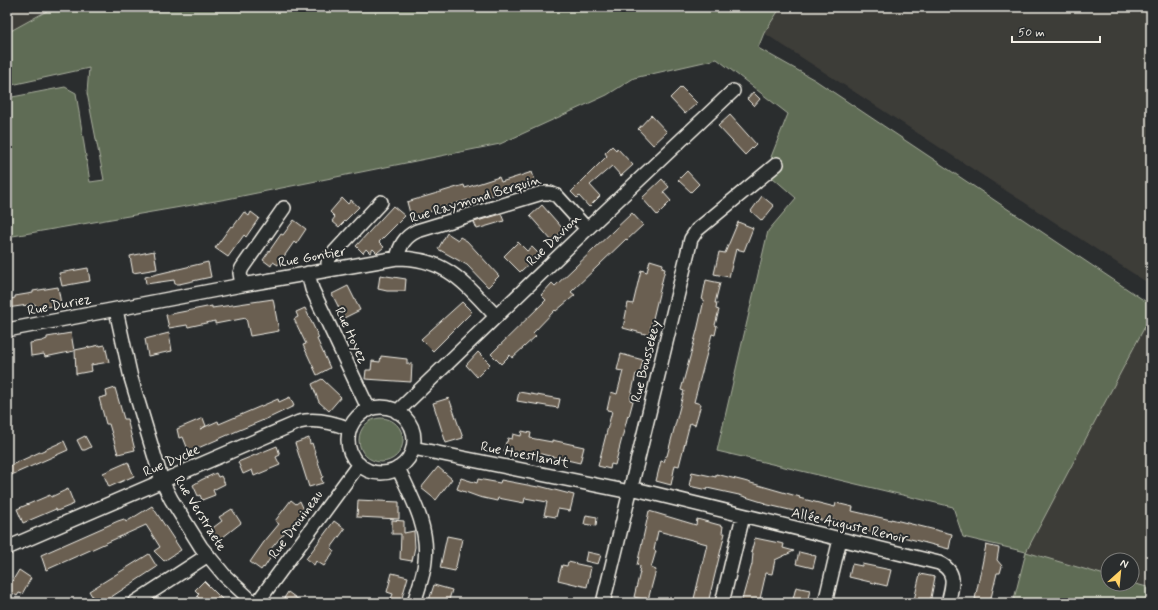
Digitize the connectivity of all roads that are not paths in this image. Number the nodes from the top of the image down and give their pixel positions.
1 (734, 92) dead end
2 (777, 164) dead end
3 (381, 202) dead end
4 (284, 208) dead end
5 (587, 229) junction
6 (397, 258) junction
7 (329, 270) junction
8 (308, 273) junction
9 (242, 285) junction
10 (116, 310) junction
11 (496, 316) junction
12 (7, 330) edge
13 (369, 410) junction
14 (397, 412) junction
15 (350, 429) junction
16 (413, 448) junction
17 (359, 464) junction
18 (398, 468) junction
19 (162, 481) junction
20 (630, 490) junction
21 (743, 516) junction
22 (840, 539) junction
23 (7, 548) edge
24 (208, 555) junction
25 (134, 603) edge
26 (254, 603) edge
27 (257, 603) edge
28 (414, 603) edge
29 (603, 603) edge
30 (722, 603) edge
31 (825, 603) edge
32 (948, 603) edge

1 - 5 street, Rue Davion
2 - 20 street, Rue Boussekey
3 - 7 street
4 - 9 street
5 - 6 street, Rue Raymond Berquin
5 - 11 street, Rue Davion
6 - 7 street, Rue Gontier
6 - 11 street, Rue Gontier
7 - 8 street, Rue Gontier
8 - 9 street, Rue Gontier
8 - 13 street, Rue Hoyez
9 - 10 street, Rue Gontier
10 - 12 street, Rue Duriez
10 - 19 street, Rue Verstraete
11 - 14 street, Rue Davion
13 - 14 street
13 - 15 street
14 - 16 street
15 - 17 street
15 - 19 street, Rue Dycke
16 - 18 street
16 - 20 street, Rue Hoestlandt
17 - 18 street
17 - 27 street, Rue Drouineau
18 - 28 street
19 - 23 street, Rue Dycke
19 - 24 street, Rue Verstraete
20 - 21 street, Rue Hoestlandt
20 - 29 street, Rue Boussekey
21 - 22 street, Allée Auguste Renoir
21 - 30 street
22 - 31 street
22 - 32 street, Allée Auguste Renoir
24 - 25 street
24 - 26 street, Rue Verstraete

